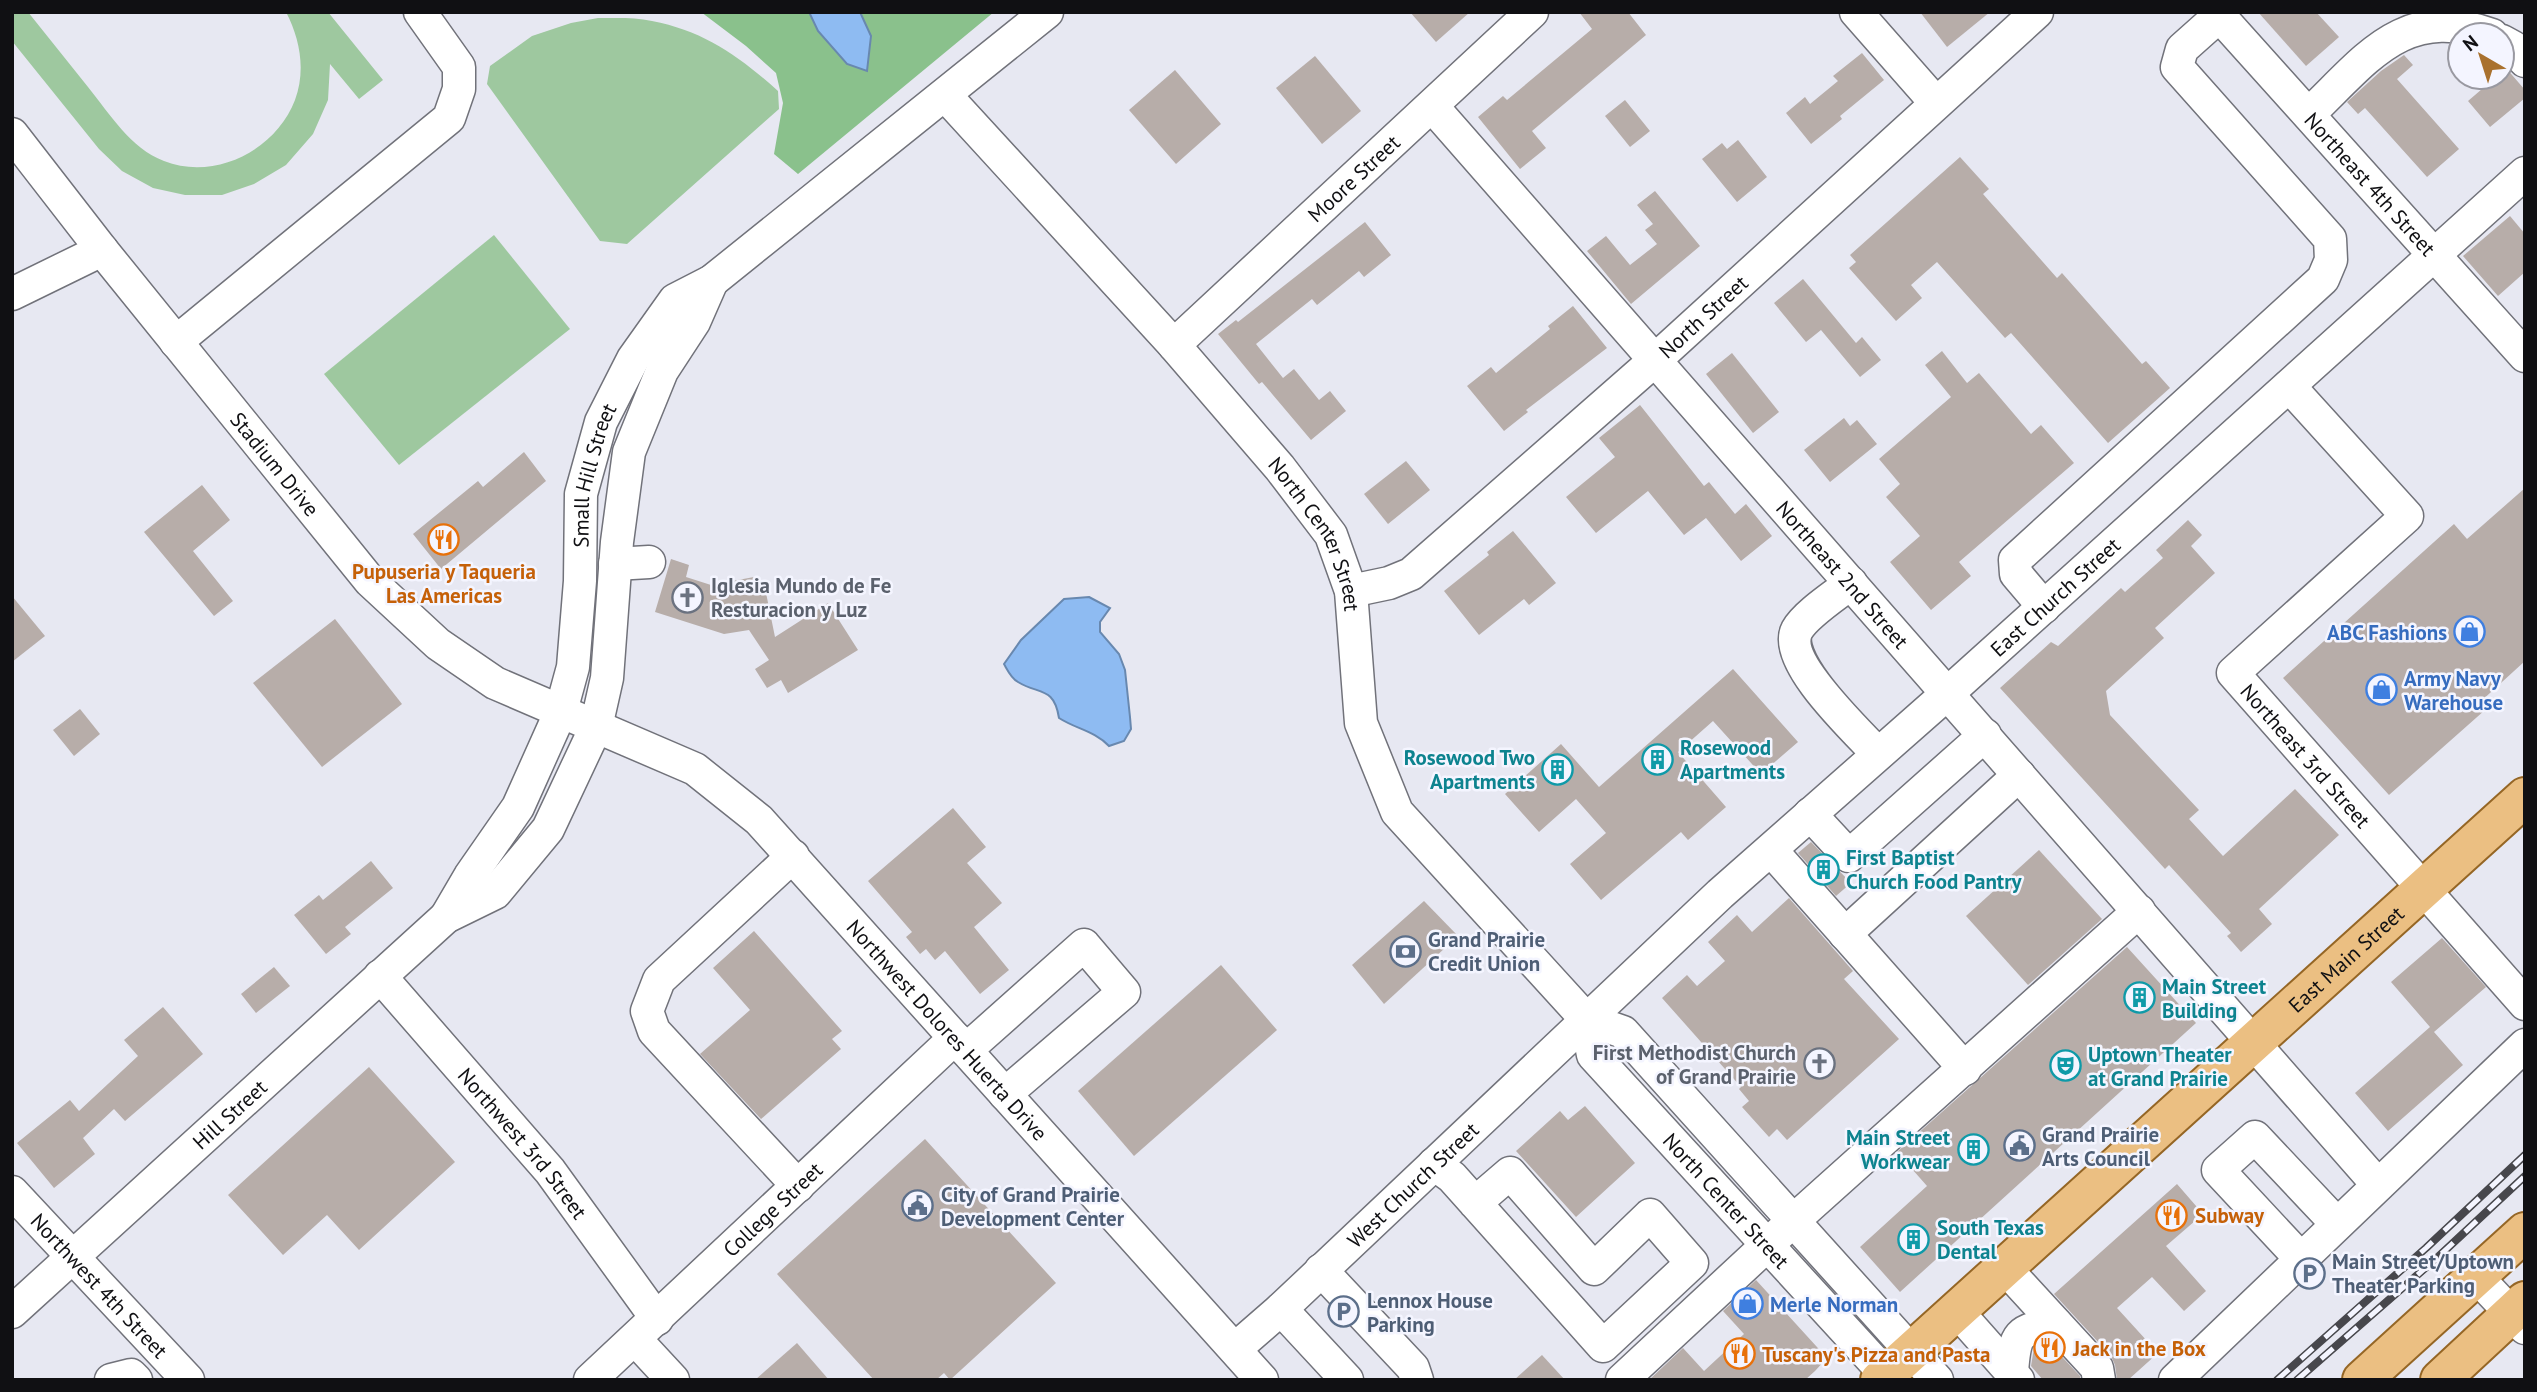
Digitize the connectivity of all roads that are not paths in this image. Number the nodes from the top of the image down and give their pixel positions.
1 (420, 12) edge
2 (1047, 12) edge
3 (1532, 12) edge
4 (1856, 12) edge
5 (2037, 12) edge
6 (2217, 14) edge
7 (2446, 25) edge
8 (945, 94) junction
9 (1936, 103) junction
10 (1432, 106) junction
11 (2308, 114) junction
12 (12, 134) edge
13 (2525, 173) edge
14 (102, 250) junction
15 (2435, 254) junction
16 (712, 281) junction
17 (12, 294) edge
18 (176, 342) junction
19 (1174, 345) junction
20 (2525, 356) edge
21 (1654, 361) junction
22 (2289, 386) junction
23 (649, 562) dead end
24 (615, 564) junction
25 (1850, 583) junction
26 (1351, 591) junction
27 (2044, 607) junction
28 (1948, 693) junction
29 (561, 712) junction
30 (596, 727) junction
31 (1984, 735) junction
32 (1878, 754) junction
33 (2019, 775) junction
34 (2525, 797) edge
35 (1810, 814) junction
36 (1771, 850) junction
37 (793, 856) junction
38 (2423, 889) junction
39 (2139, 911) junction
40 (446, 917) junction
41 (1844, 934) junction
42 (380, 976) junction
43 (2525, 1003) edge
44 (1586, 1019) junction
45 (2255, 1041) junction
46 (961, 1044) junction
47 (2525, 1045) edge
48 (1965, 1069) junction
49 (1005, 1094) junction
50 (1434, 1164) junction
51 (2378, 1185) junction
52 (798, 1186) junction
53 (12, 1192) edge
54 (1475, 1203) junction
55 (1793, 1221) junction
56 (2337, 1224) junction
57 (2525, 1232) edge
58 (1767, 1246) junction
59 (72, 1257) junction
60 (2301, 1259) junction
61 (2004, 1267) junction
62 (1321, 1270) junction
63 (2476, 1276) junction
64 (1281, 1310) junction
65 (1956, 1310) junction
66 (12, 1312) edge
67 (2046, 1313) junction
68 (2520, 1314) edge
69 (646, 1329) junction
70 (1235, 1349) junction
71 (1892, 1371) edge
72 (2015, 1376) edge
73 (181, 1377) edge
74 (1260, 1379) edge
75 (111, 1380) edge
76 (136, 1380) edge
77 (590, 1380) edge
78 (673, 1380) edge
79 (1347, 1380) edge
80 (1417, 1380) edge
81 (1622, 1380) edge
82 (1937, 1380) edge
83 (2099, 1380) edge
84 (2175, 1380) edge
85 (2362, 1380) edge
86 (2440, 1380) edge

1 - 18 street
2 - 8 street, Small Hill Street
3 - 10 street, Moore Street
4 - 9 street
5 - 9 street, North Street
6 - 11 street, Northeast 4th Street
6 - 27 street
7 - 11 street
8 - 16 street, Small Hill Street
8 - 19 street, North Center Street
9 - 21 street, North Street
10 - 19 street, Moore Street
10 - 21 street, Northeast 2nd Street
11 - 15 street, Northeast 4th Street
12 - 14 street, Stadium Drive
13 - 15 street, East Church Street
14 - 17 street
14 - 18 street, Stadium Drive
15 - 20 street, Northeast 4th Street
15 - 22 street, East Church Street
16 - 24 street, Small Hill Street
16 - 29 street, Small Hill Street
18 - 29 street, Stadium Drive
19 - 26 street, North Center Street
21 - 25 street, Northeast 2nd Street
21 - 26 street, North Street
22 - 27 street, East Church Street
22 - 38 street, Northeast 3rd Street
23 - 24 street
24 - 30 street, Small Hill Street
25 - 28 street, Northeast 2nd Street
25 - 32 street
26 - 44 street, North Center Street
27 - 28 street, East Church Street
28 - 31 street, Northeast 2nd Street
28 - 32 street, East Church Street
29 - 30 street, Stadium Drive
29 - 40 street, Hill Street
30 - 37 street, Northwest Dolores Huerta Drive
30 - 40 street, Hill Street
31 - 33 street, Northeast 2nd Street
31 - 35 street
32 - 35 street, East Church Street
33 - 39 street, Northeast 2nd Street
33 - 41 street
34 - 38 main road, East Main Street
35 - 36 street, East Church Street
36 - 41 street
36 - 44 street, East Church Street
37 - 46 street, Northwest Dolores Huerta Drive
37 - 52 street
38 - 43 street
38 - 45 main road, East Main Street
39 - 45 street, Northeast 2nd Street
39 - 48 street
40 - 42 street, Hill Street
41 - 48 street
42 - 59 street, Hill Street
42 - 69 street, Northwest 3rd Street
44 - 50 street, West Church Street
44 - 55 street, North Center Street
44 - 58 street, North Center Street
45 - 51 street, Northeast 2nd Street
45 - 61 main road, East Main Street
46 - 49 street, Northwest Dolores Huerta Drive
46 - 49 street, College Street
46 - 52 street, College Street
47 - 51 street
48 - 55 street
49 - 70 street, Northwest Dolores Huerta Drive
50 - 54 street
50 - 62 street, West Church Street
51 - 56 street
52 - 69 street, College Street
53 - 59 street, Northwest 4th Street
54 - 54 street
55 - 58 street
55 - 71 street, North Center Street
56 - 60 street
56 - 60 street
57 - 63 main road
58 - 71 street, North Center Street
58 - 81 street
59 - 66 street, Hill Street
59 - 73 street, Northwest 4th Street
60 - 84 street
61 - 65 main road, East Main Street
61 - 67 street
62 - 64 street, West Church Street
62 - 80 street
63 - 68 street
63 - 85 main road
64 - 70 street, West Church Street
64 - 79 street
65 - 71 main road, East Main Street
65 - 72 street
67 - 72 street
67 - 83 street
68 - 86 main road
69 - 77 street, College Street
69 - 78 street, Northwest 3rd Street
70 - 74 street, Northwest Dolores Huerta Drive
71 - 82 street
75 - 76 street

